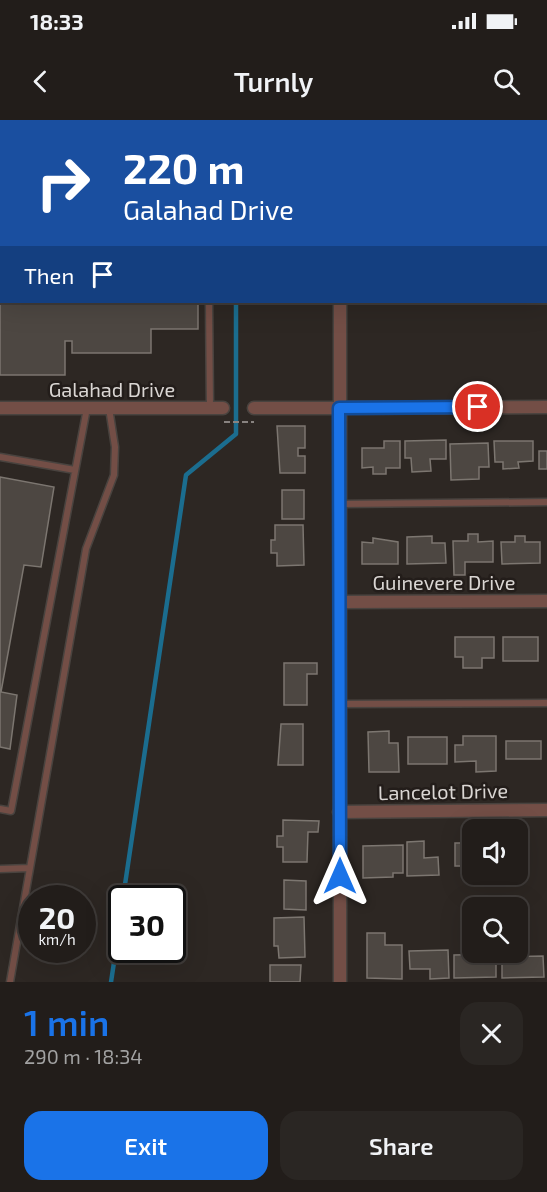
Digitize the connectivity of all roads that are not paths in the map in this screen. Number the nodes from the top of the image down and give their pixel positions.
1 (209, 303) edge
2 (340, 303) edge
3 (547, 407) edge
4 (0, 408) edge
5 (87, 408) junction
6 (109, 408) junction
7 (210, 408) junction
8 (223, 408) dead end
9 (254, 408) dead end
10 (339, 408) junction
11 (0, 457) edge
12 (75, 470) junction
13 (547, 501) edge
14 (340, 504) junction
15 (342, 602) junction
16 (547, 602) edge
17 (547, 703) edge
18 (340, 704) junction
19 (0, 809) edge
20 (547, 810) edge
21 (339, 812) junction
22 (30, 868) junction
23 (0, 869) edge
24 (10, 982) edge
25 (340, 982) edge

1 - 7 lane
2 - 10 street
3 - 10 street
4 - 5 street, Galahad Drive
5 - 6 street, Galahad Drive
5 - 12 lane
6 - 7 street, Galahad Drive
6 - 22 lane
7 - 8 street, Galahad Drive
9 - 10 street
10 - 14 street
11 - 12 lane
12 - 19 lane
13 - 14 lane
14 - 15 street
15 - 16 street, Guinevere Drive
15 - 18 street
17 - 18 lane
18 - 21 street
20 - 21 street, Lancelot Drive
21 - 25 street
22 - 23 lane
22 - 24 lane

